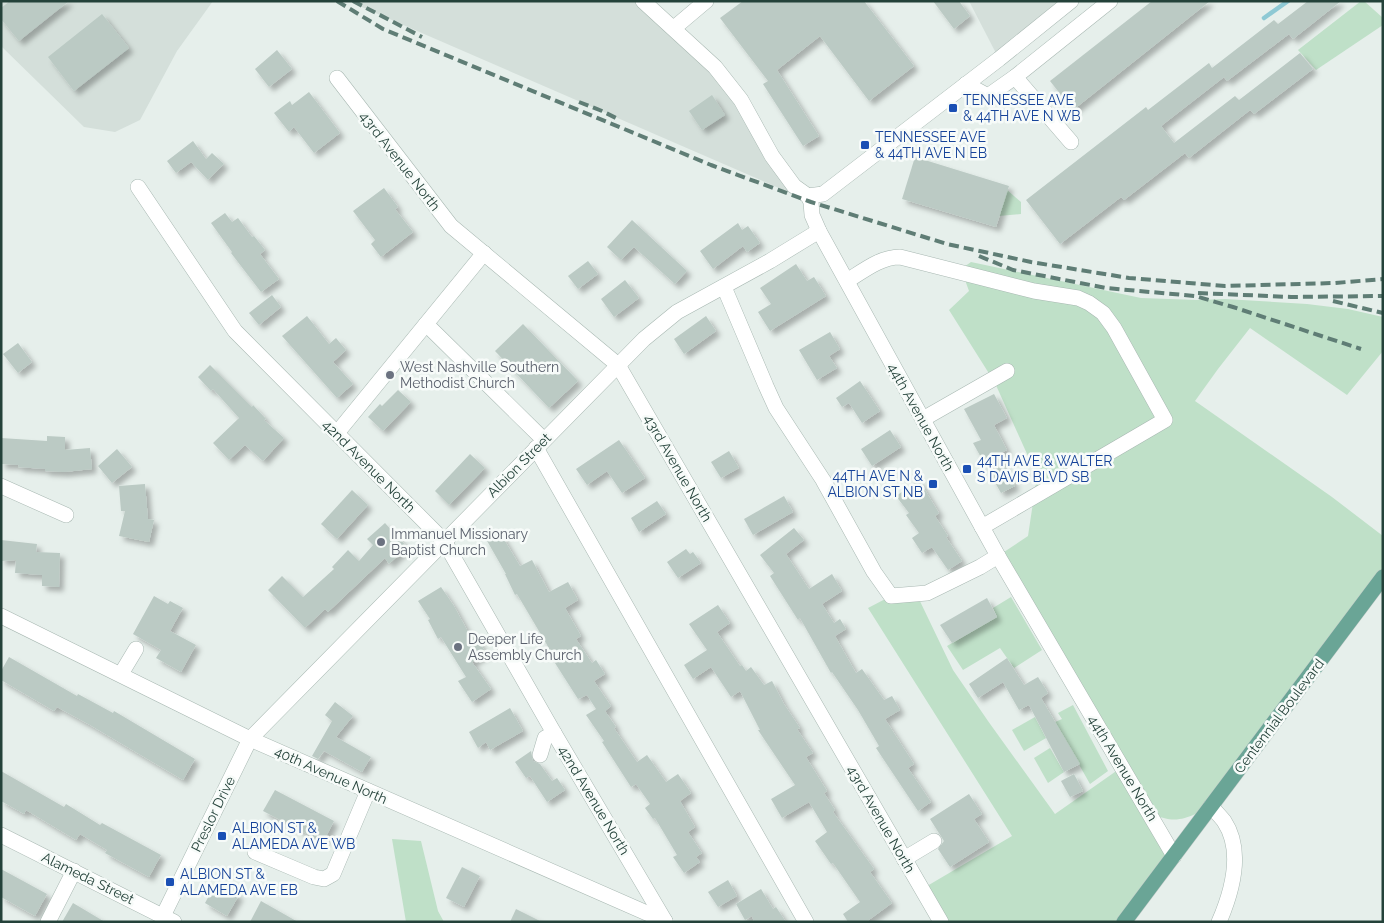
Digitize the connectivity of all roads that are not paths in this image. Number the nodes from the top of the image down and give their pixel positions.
1 (643, 1) edge
2 (706, 1) edge
3 (1072, 1) edge
4 (1110, 1) edge
5 (674, 28) junction
6 (1015, 77) junction
7 (337, 78) dead end
8 (966, 84) junction
9 (1071, 142) dead end
10 (138, 187) dead end
11 (808, 196) junction
12 (819, 230) junction
13 (484, 253) junction
14 (847, 281) junction
15 (724, 286) junction
16 (426, 324) junction
17 (618, 365) junction
18 (1007, 371) dead end
19 (923, 420) junction
20 (337, 434) junction
21 (540, 444) junction
22 (1, 486) edge
23 (66, 515) dead end
24 (982, 527) junction
25 (444, 541) junction
26 (998, 556) junction
27 (1383, 577) edge
28 (1, 616) edge
29 (136, 649) dead end
30 (121, 674) junction
31 (554, 733) junction
32 (250, 739) junction
33 (540, 755) dead end
34 (368, 791) junction
35 (1211, 806) junction
36 (1, 835) edge
37 (934, 841) dead end
38 (255, 852) dead end
39 (1174, 856) junction
40 (904, 859) junction
41 (74, 871) junction
42 (169, 919) edge
43 (666, 921) edge
44 (48, 922) edge
45 (806, 922) edge
46 (940, 922) edge
47 (1124, 922) edge
48 (1218, 922) edge

1 - 5 street
2 - 5 street
3 - 8 street
4 - 6 street
5 - 11 street
6 - 8 street
6 - 9 street
7 - 13 street, 43rd Avenue North
8 - 11 street
10 - 20 street, 42nd Avenue North
11 - 12 street, 44th Avenue North
12 - 14 street, 44th Avenue North
12 - 15 street, Albion Street
13 - 16 street
13 - 17 street, 43rd Avenue North
14 - 19 street, 44th Avenue North
14 - 24 street
15 - 17 street, Albion Street
15 - 26 street
16 - 20 street
16 - 21 street
17 - 21 street, Albion Street
17 - 40 street, 43rd Avenue North
18 - 19 street
19 - 24 street, 44th Avenue North
20 - 25 street, 42nd Avenue North
21 - 25 street, Albion Street
21 - 45 street
22 - 23 street
24 - 26 street, 44th Avenue North
25 - 31 street, 42nd Avenue North
25 - 32 street, Albion Street
26 - 39 street, 44th Avenue North
27 - 35 main road, Centennial Boulevard
28 - 30 street, 40th Avenue North
29 - 30 street
30 - 32 street, 40th Avenue North
31 - 33 street
31 - 43 street, 42nd Avenue North
32 - 34 street, 40th Avenue North
32 - 42 street, Preslor Drive
34 - 38 street
34 - 43 street, 40th Avenue North
35 - 39 main road, Centennial Boulevard
35 - 48 street
36 - 41 street, Alameda Street
37 - 40 street
39 - 47 main road, Centennial Boulevard
40 - 46 street, 43rd Avenue North
41 - 42 street, Alameda Street
41 - 44 street

